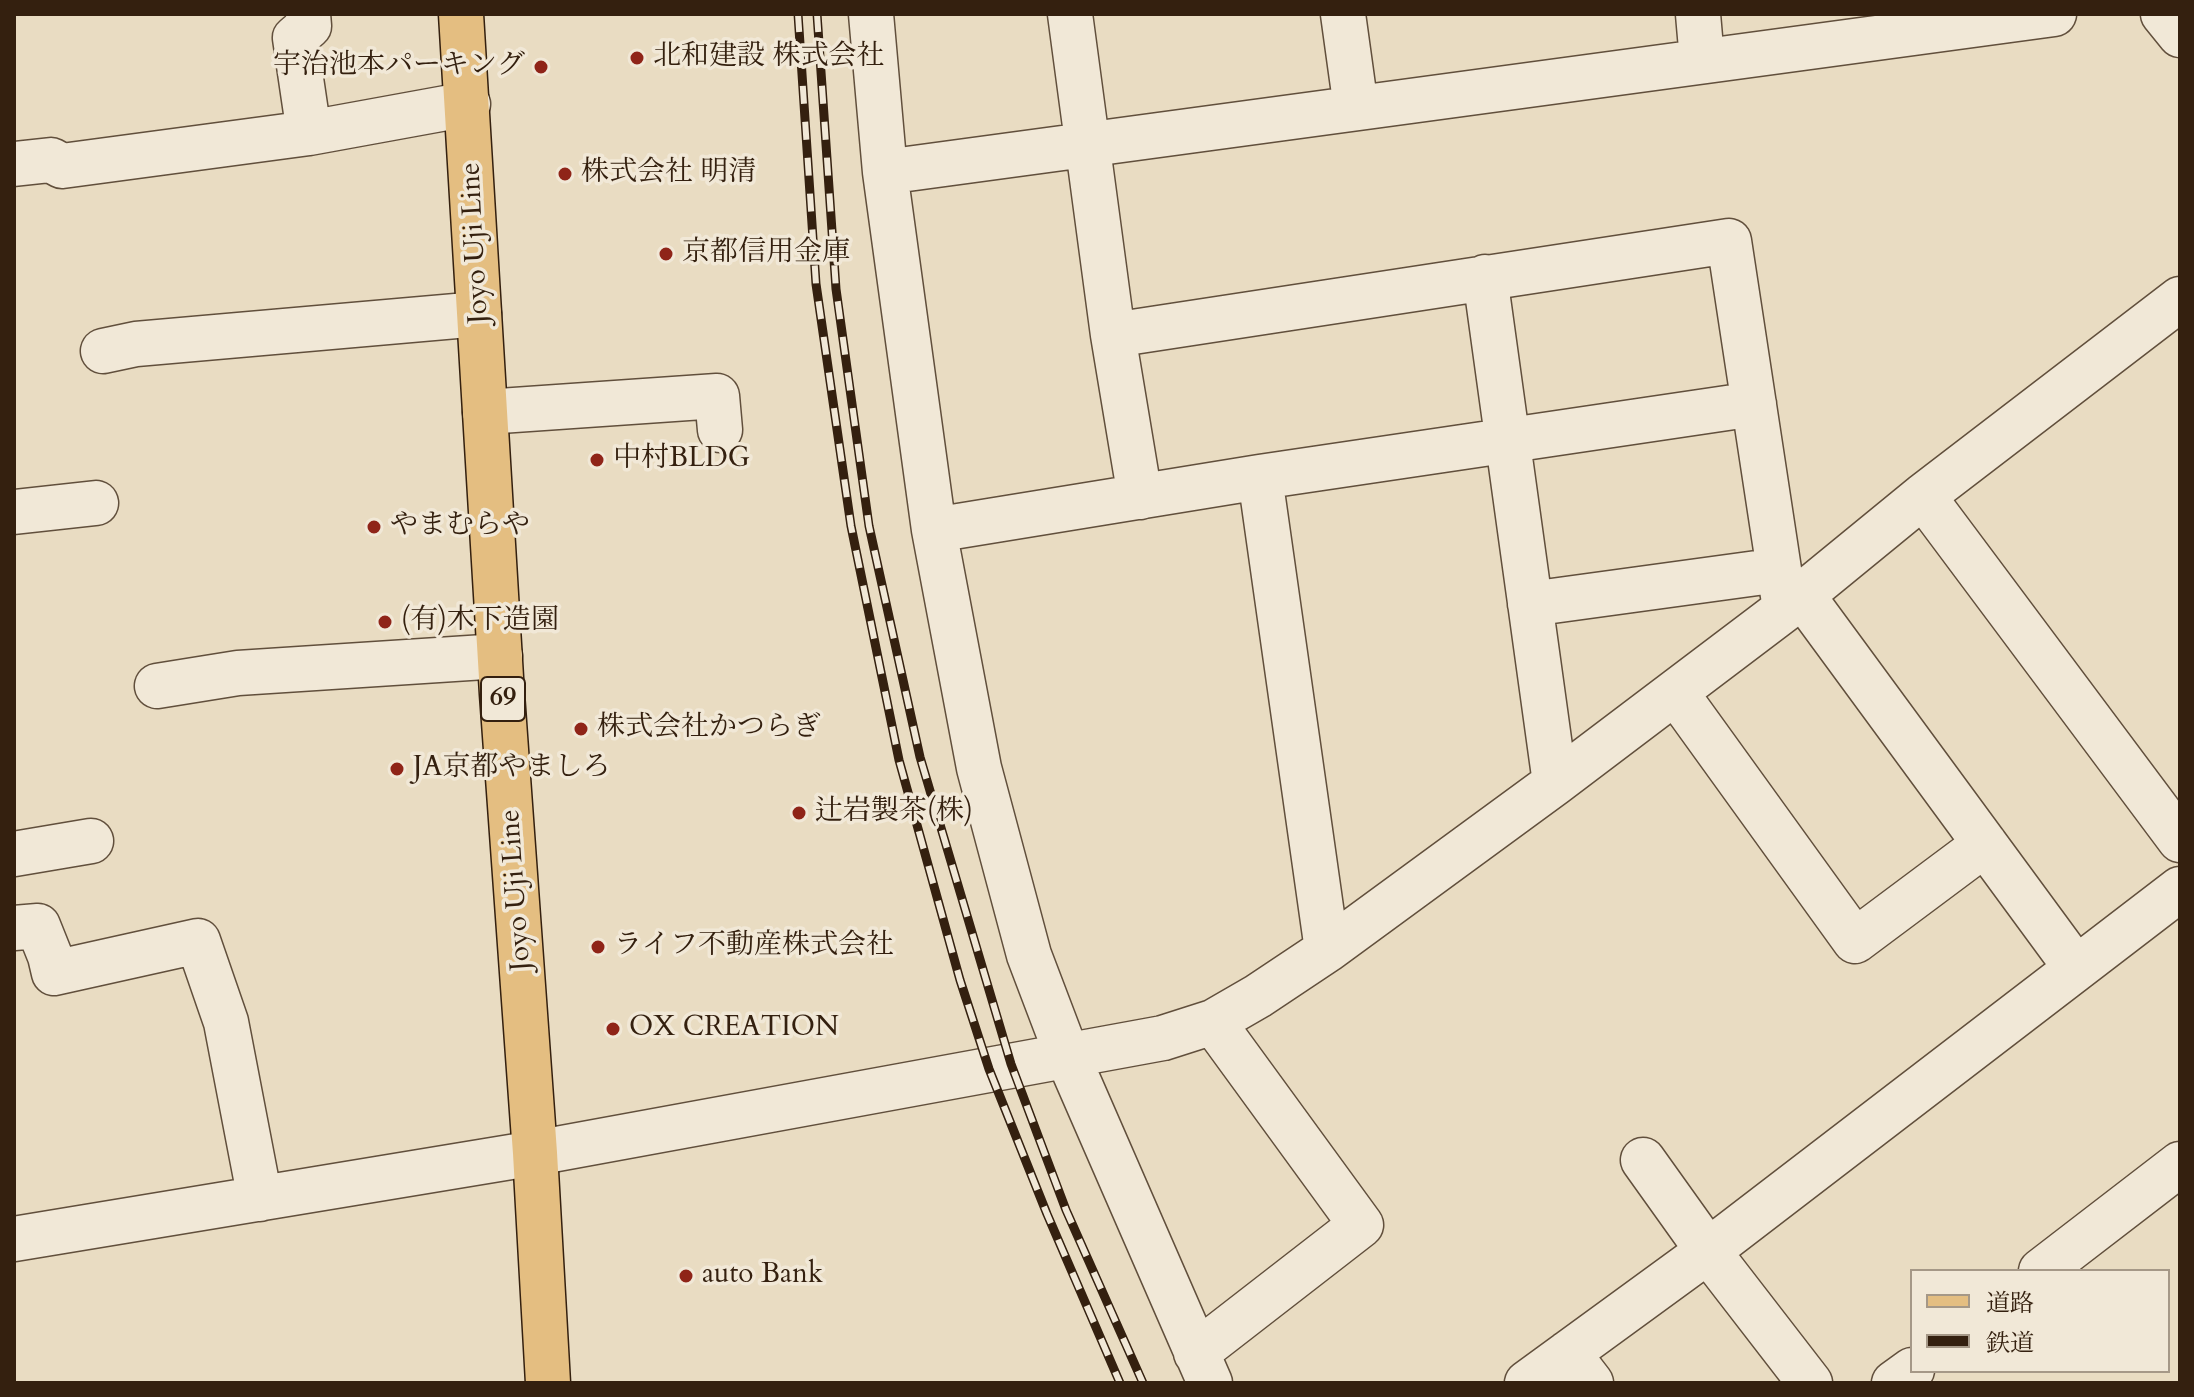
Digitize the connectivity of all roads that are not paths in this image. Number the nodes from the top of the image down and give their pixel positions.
1 (308, 14) edge
2 (461, 14) edge
3 (871, 14) edge
4 (1070, 14) edge
5 (1343, 14) edge
6 (1698, 14) edge
7 (2054, 14) edge
8 (2163, 14) edge
9 (2180, 35) edge
10 (1702, 60) junction
11 (468, 104) junction
12 (1356, 108) junction
13 (309, 133) junction
14 (1088, 145) junction
15 (14, 164) edge
16 (885, 172) junction
17 (1485, 277) junction
18 (2177, 307) edge
19 (479, 314) junction
20 (1113, 335) junction
21 (103, 351) dead end
22 (1754, 404) junction
23 (485, 412) junction
24 (720, 430) dead end
25 (1508, 440) junction
26 (1260, 477) junction
27 (1923, 496) junction
28 (1140, 497) junction
29 (96, 503) dead end
30 (14, 512) edge
31 (934, 530) junction
32 (1789, 591) junction
33 (1530, 604) junction
34 (500, 656) junction
35 (157, 686) dead end
36 (1676, 693) junction
37 (1555, 783) junction
38 (2180, 840) edge
39 (91, 841) dead end
40 (1985, 844) junction
41 (14, 854) edge
42 (2180, 889) edge
43 (14, 928) edge
44 (1327, 950) junction
45 (2076, 968) junction
46 (1213, 1022) junction
47 (1067, 1055) junction
48 (535, 1153) junction
49 (1643, 1160) dead end
50 (2180, 1164) edge
51 (260, 1199) junction
52 (14, 1239) edge
53 (1708, 1251) junction
54 (2044, 1269) edge
55 (1203, 1368) edge
56 (1580, 1368) edge
57 (548, 1383) edge
58 (1527, 1383) edge
59 (1810, 1383) edge

1 - 13 street
2 - 11 main road, Joyo Uji Line / 69
3 - 16 street
4 - 14 street
5 - 12 street
6 - 10 street
7 - 10 street
8 - 9 street
10 - 12 street
11 - 13 street
11 - 19 main road, Joyo Uji Line / 69
12 - 14 street
13 - 15 street
14 - 16 street
14 - 20 street
16 - 31 street
17 - 20 street
17 - 22 street
17 - 25 street
18 - 27 street
19 - 21 street
19 - 23 main road, Joyo Uji Line / 69
20 - 28 street
22 - 25 street
22 - 32 street
23 - 24 street
23 - 34 main road, Joyo Uji Line / 69
25 - 26 street
25 - 33 street
26 - 28 street
26 - 44 street
27 - 32 street
27 - 38 street
28 - 31 street
29 - 30 street
31 - 47 street
32 - 33 street
32 - 36 street
32 - 40 street
33 - 37 street
34 - 35 street
34 - 48 main road, Joyo Uji Line / 69
36 - 37 street
36 - 40 street
37 - 44 street
39 - 41 street
40 - 45 street
42 - 45 street
43 - 51 street
44 - 46 street
45 - 53 street
46 - 47 street
46 - 55 street
47 - 48 street
47 - 55 street
48 - 51 street
48 - 57 main road, Joyo Uji Line / 69
49 - 53 street
50 - 54 street
51 - 52 street
53 - 56 street
53 - 59 street
56 - 58 street

